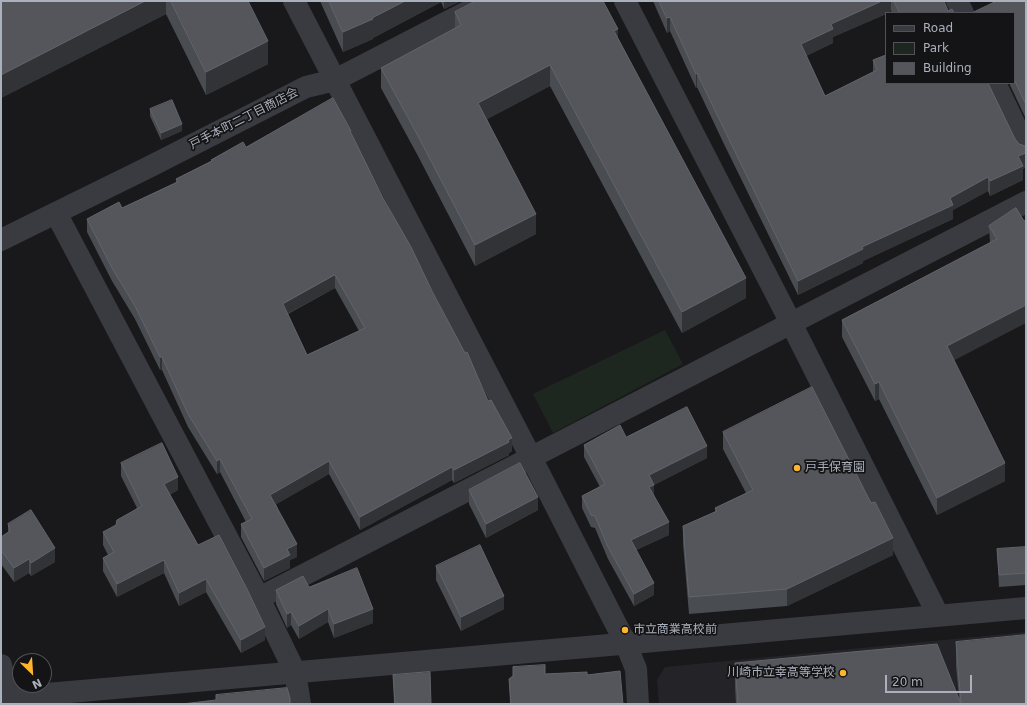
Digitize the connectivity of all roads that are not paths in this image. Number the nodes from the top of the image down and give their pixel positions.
1 (294, 1) edge
2 (488, 1) edge
3 (625, 1) edge
4 (957, 1) edge
5 (962, 12) edge
6 (335, 80) junction
7 (995, 84) edge
8 (1026, 148) edge
9 (1026, 202) edge
10 (56, 213) junction
11 (1, 240) edge
12 (791, 323) junction
13 (531, 458) junction
14 (259, 598) junction
15 (1026, 608) edge
16 (938, 615) junction
17 (626, 644) junction
18 (1, 665) edge
19 (295, 672) junction
20 (6, 700) edge
21 (300, 704) edge
22 (638, 704) edge

1 - 6 street
2 - 6 street, 戸手本町二丁目商店会
3 - 12 street
4 - 5 street
6 - 10 street, 戸手本町二丁目商店会
6 - 13 street
7 - 8 street
9 - 12 street
10 - 11 street, 戸手本町二丁目商店会
10 - 14 street
12 - 13 street
12 - 16 street
13 - 14 street
13 - 17 street
14 - 19 street
15 - 16 street
16 - 17 street
17 - 19 street
17 - 22 street
18 - 20 street
19 - 20 street
19 - 21 street

